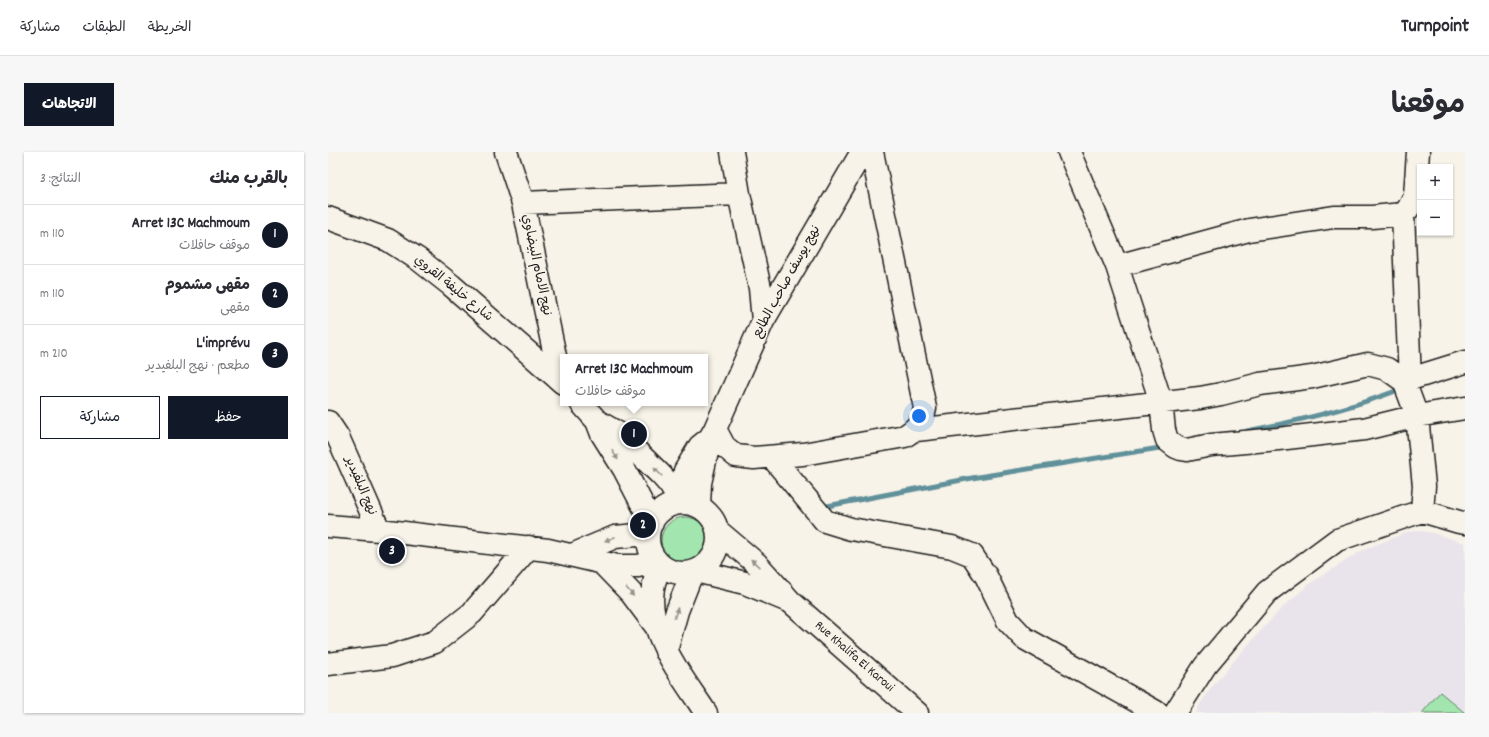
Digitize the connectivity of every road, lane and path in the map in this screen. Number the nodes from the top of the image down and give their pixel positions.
1 (506, 152) edge
2 (732, 152) edge
3 (862, 152) edge
4 (872, 152) edge
5 (1069, 152) edge
6 (1418, 152) edge
7 (739, 194) junction
8 (523, 203) junction
9 (1403, 214) junction
10 (328, 218) edge
11 (1117, 266) junction
12 (763, 321) junction
13 (1465, 362) edge
14 (560, 373) edge
15 (560, 380) edge
16 (1407, 381) junction
17 (1161, 402) junction
18 (584, 406) edge
19 (1465, 408) edge
20 (1417, 416) junction
21 (597, 421) junction
22 (328, 422) edge
23 (916, 430) junction
24 (713, 434) junction
25 (772, 457) junction
26 (689, 504) junction
27 (1422, 512) junction
28 (1465, 523) edge
29 (328, 526) edge
30 (650, 528) junction
31 (379, 530) junction
32 (718, 531) junction
33 (529, 547) junction
34 (572, 555) junction
35 (603, 564) junction
36 (659, 564) junction
37 (694, 572) junction
38 (791, 602) junction
39 (656, 627) junction
40 (666, 651) junction
41 (328, 664) edge
42 (706, 713) edge
43 (918, 713) edge
44 (1158, 713) edge
45 (1175, 713) edge

1 - 8 street, نهج الامام البيضاوي
2 - 7 street
3 - 12 street, نهج يوسف صاحب الطابع
4 - 23 street
5 - 11 street
6 - 9 street
7 - 8 street
7 - 12 street
8 - 14 street, نهج الامام البيضاوي
9 - 11 street
9 - 16 street
10 - 15 street, شارع خليفة القروي
11 - 17 street
12 - 24 street, نهج يوسف صاحب الطابع
13 - 16 street
16 - 17 street
16 - 20 street
17 - 20 street
17 - 23 street
18 - 21 street
19 - 20 street
20 - 27 street
26 -> 21 street
21 -> 30 street
22 - 31 street, نهج البلفيدير
23 - 25 street
24 - 25 street
24 - 26 street, نهج يوسف صاحب الطابع
25 - 44 street
26 - 30 street
26 - 32 street
27 - 28 street
27 - 45 street
29 - 31 street
30 -> 34 street
30 - 36 street
31 - 33 street
32 - 37 street
38 -> 32 street, Rue Khalifa El Karoui
33 - 34 street
33 - 41 street
34 - 35 street
35 - 36 street
35 -> 39 street
36 - 37 street
36 - 39 street
37 - 38 street, Rue Khalifa El Karoui
40 -> 37 street
38 - 43 street, Rue Khalifa El Karoui
39 - 40 street
40 - 42 street

